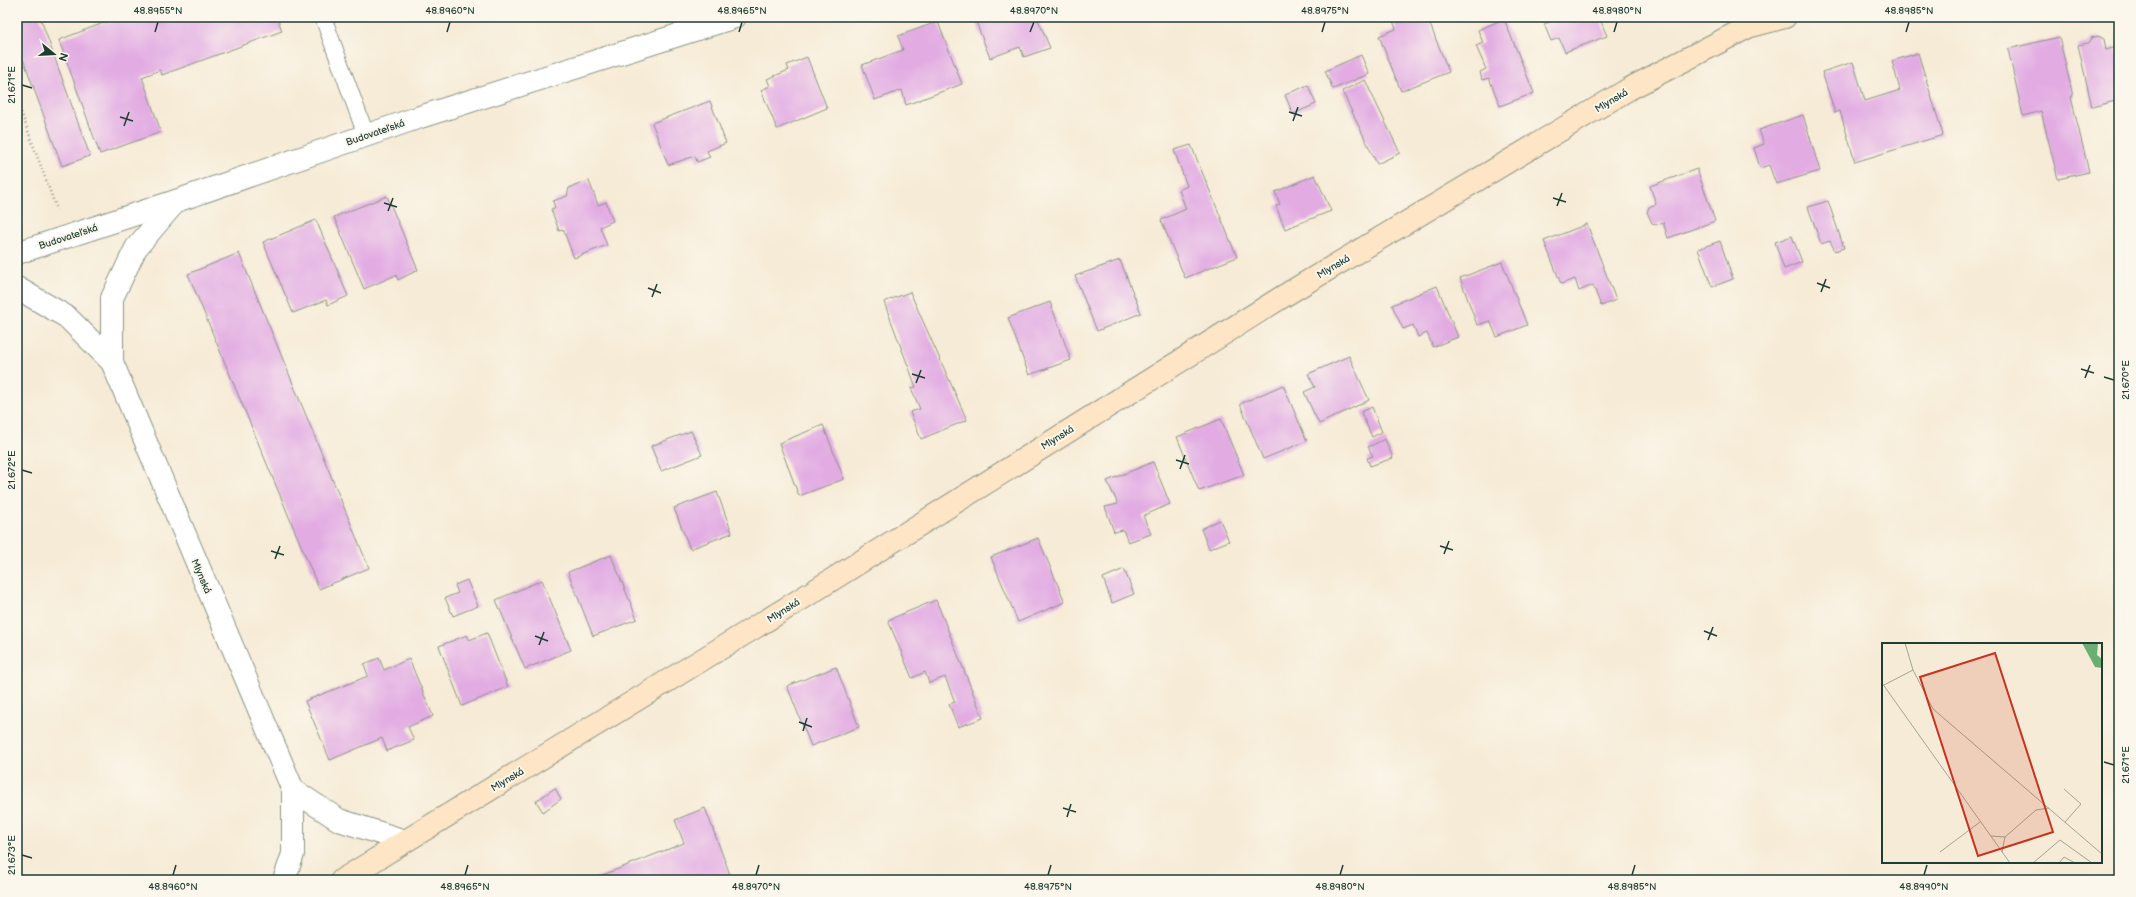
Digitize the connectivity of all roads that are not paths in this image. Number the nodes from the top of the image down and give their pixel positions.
1 (323, 17) edge
2 (735, 17) edge
3 (1785, 17) edge
4 (366, 135) junction
5 (176, 201) junction
6 (17, 253) edge
7 (17, 288) edge
8 (112, 362) junction
9 (293, 790) junction
10 (405, 841) junction
11 (284, 880) edge
12 (342, 880) edge

1 - 4 lane
2 - 4 street, Budovateľská
3 - 10 street, Mlynská
4 - 5 street, Budovateľská
5 - 6 street, Budovateľská
5 - 8 street
7 - 8 street
8 - 9 street, Mlynská
9 - 10 street
9 - 11 street
10 - 12 street, Mlynská

